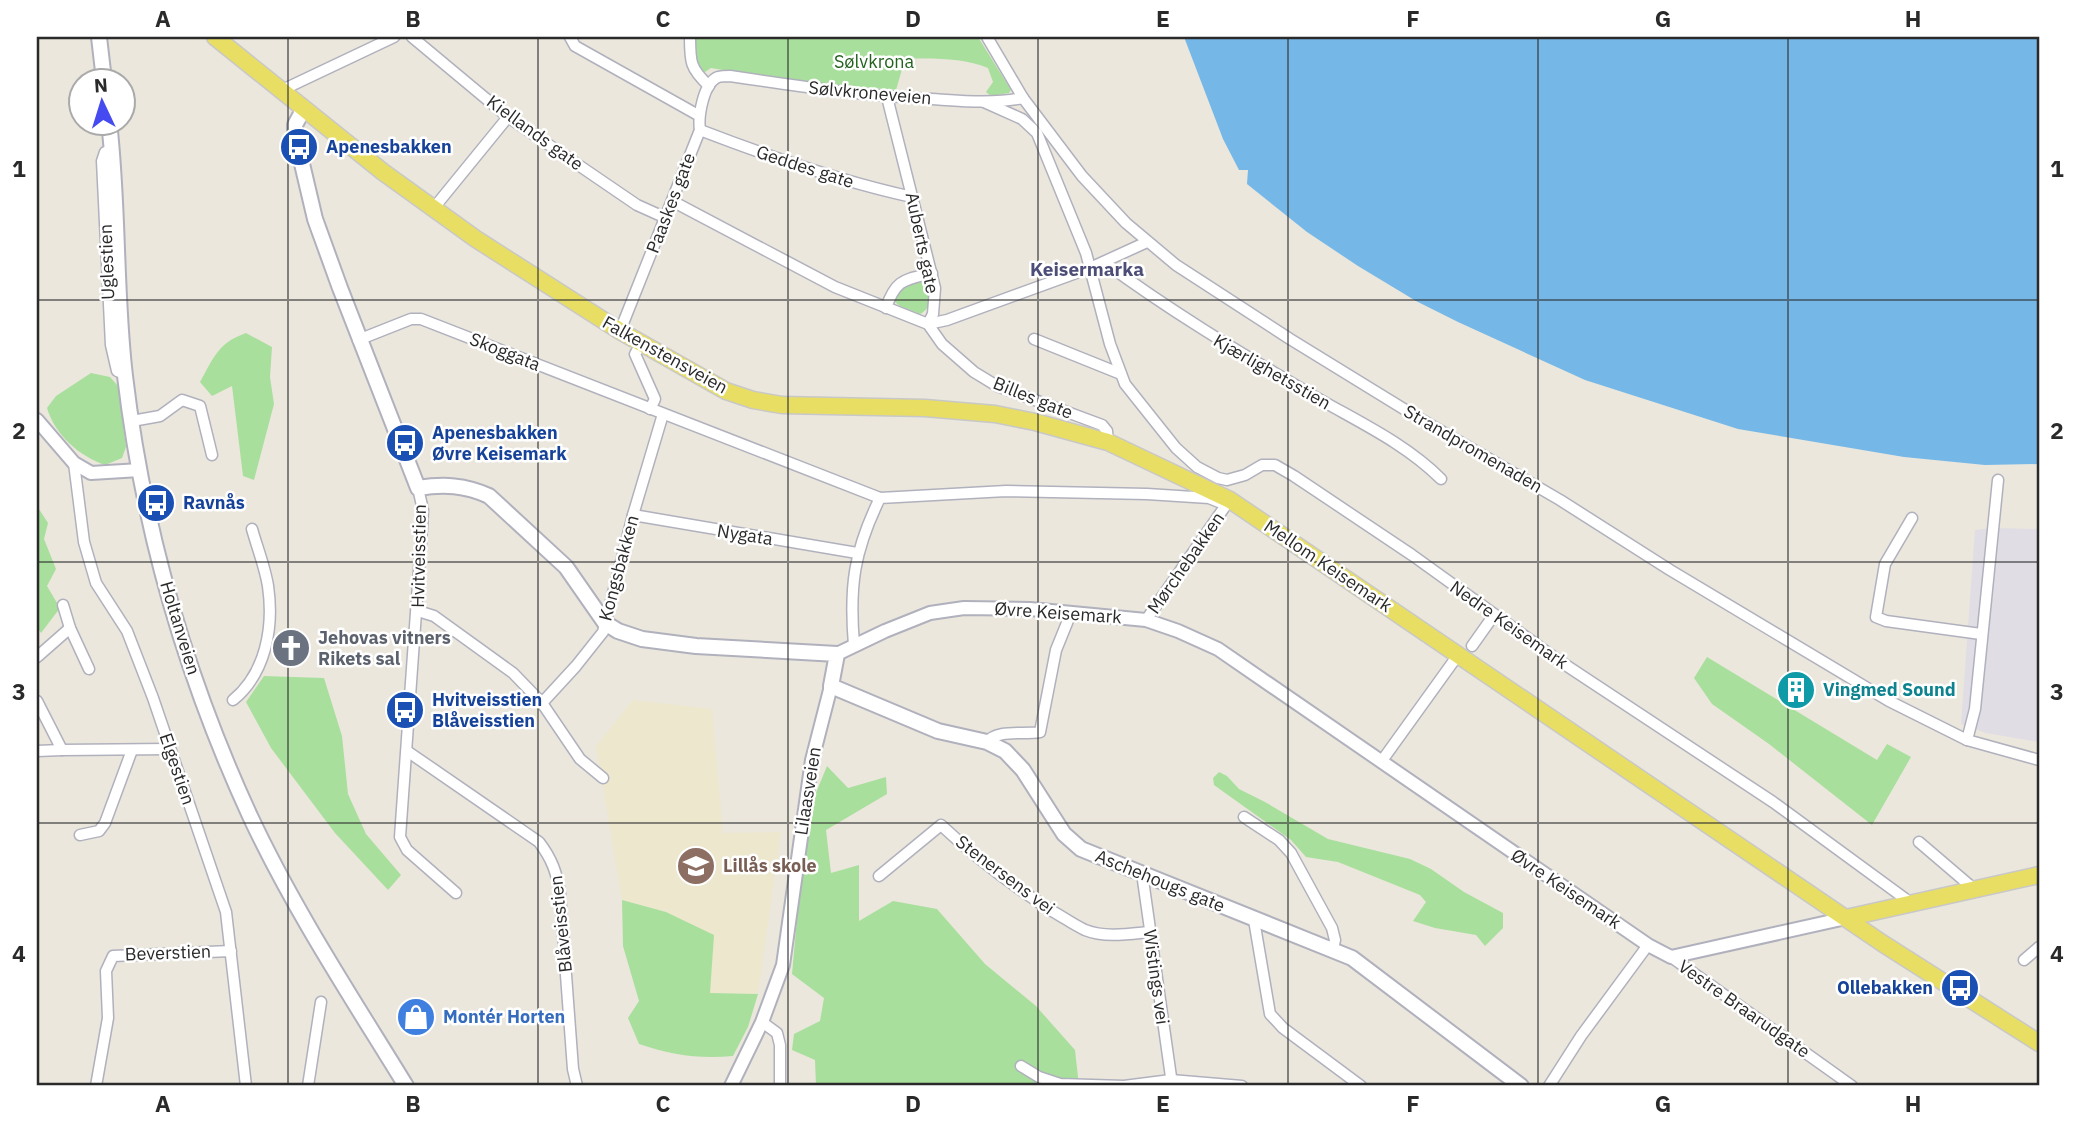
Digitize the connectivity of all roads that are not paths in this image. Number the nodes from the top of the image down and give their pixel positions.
1 (99, 37) edge
2 (215, 37) edge
3 (394, 37) edge
4 (412, 37) edge
5 (570, 37) edge
6 (690, 37) edge
7 (987, 37) edge
8 (102, 66) edge
9 (718, 77) joint
10 (709, 86) junction
11 (281, 91) junction
12 (887, 97) junction
13 (1023, 97) junction
14 (985, 102) junction
15 (303, 110) junction
16 (698, 115) junction
17 (508, 117) junction
18 (700, 130) junction
19 (112, 136) edge
20 (912, 197) junction
21 (672, 201) junction
22 (433, 209) junction
23 (666, 218) junction
24 (1147, 242) junction
25 (1104, 262) junction
26 (1090, 268) junction
27 (932, 273) junction
28 (886, 308) junction
29 (928, 324) junction
30 (620, 331) junction
31 (358, 340) junction
32 (1034, 340) dead end
33 (641, 344) junction
34 (1121, 374) junction
35 (650, 409) junction
36 (663, 414) junction
37 (37, 421) edge
38 (132, 421) junction
39 (1108, 442) junction
40 (212, 455) dead end
41 (74, 463) junction
42 (140, 470) junction
43 (1441, 479) dead end
44 (1998, 480) dead end
45 (418, 488) junction
46 (880, 498) junction
47 (1228, 502) junction
48 (633, 515) junction
49 (1912, 518) dead end
50 (251, 529) dead end
51 (857, 553) junction
52 (63, 605) dead end
53 (418, 611) junction
54 (1071, 613) junction
55 (1494, 615) junction
56 (1146, 620) junction
57 (605, 623) junction
58 (69, 628) junction
59 (1981, 634) junction
60 (853, 645) junction
61 (1465, 651) junction
62 (837, 654) junction
63 (37, 657) edge
64 (89, 669) dead end
65 (831, 686) junction
66 (233, 700) dead end
67 (37, 701) edge
68 (542, 703) junction
69 (1967, 740) junction
70 (987, 742) junction
71 (62, 750) junction
72 (132, 750) junction
73 (170, 750) junction
74 (37, 751) edge
75 (407, 751) junction
76 (2039, 760) edge
77 (1381, 762) junction
78 (603, 778) dead end
79 (1244, 817) dead end
80 (80, 835) dead end
81 (1919, 842) dead end
82 (1142, 873) junction
83 (2039, 874) edge
84 (879, 876) dead end
85 (1974, 889) junction
86 (456, 893) dead end
87 (1911, 903) junction
88 (1846, 918) junction
89 (1254, 920) junction
90 (1149, 932) junction
91 (1648, 944) junction
92 (2039, 947) edge
93 (1333, 949) junction
94 (231, 951) junction
95 (1671, 957) junction
96 (2024, 960) dead end
97 (321, 1002) dead end
98 (762, 1022) junction
99 (2039, 1043) edge
100 (1021, 1066) dead end
101 (1171, 1083) edge
102 (96, 1086) edge
103 (246, 1086) edge
104 (308, 1086) edge
105 (406, 1086) edge
106 (577, 1086) edge
107 (731, 1086) edge
108 (780, 1086) edge
109 (1242, 1086) edge
110 (1361, 1086) edge
111 (1521, 1086) edge
112 (1549, 1086) edge
113 (1852, 1086) edge

1 - 8 main road
2 - 11 main road, Falkenstensveien
3 - 11 street
4 - 17 street, Kiellands gate
5 - 16 street
6 - 10 street
7 - 13 street, Strandpromenaden
9 - 10 street, Paaskes gate
9 - 12 street, Sølvkroneveien
10 - 16 street, Paaskes gate
11 - 15 main road, Falkenstensveien
12 - 14 street, Sølvkroneveien
12 - 20 street, Auberts gate
13 - 14 street, Sølvkroneveien
13 - 24 street, Strandpromenaden
14 - 26 street, Nedre Keisemark
15 - 22 main road, Falkenstensveien
15 - 31 main road
16 - 18 street, Paaskes gate
17 - 22 street
17 - 23 street, Kiellands gate
18 - 20 street, Geddes gate
18 - 21 street, Paaskes gate
19 - 38 main road, Holtanveien
20 - 27 street, Auberts gate
21 - 23 street, Paaskes gate
21 - 28 street, Billes gate
22 - 30 main road, Falkenstensveien
23 - 30 street, Paaskes gate
24 - 25 street
24 - 69 street, Strandpromenaden
25 - 26 street
25 - 43 street, Kjærlighetsstien
26 - 29 street
26 - 34 street, Nedre Keisemark
27 - 28 street
27 - 29 street, Auberts gate
28 - 29 street, Billes gate
29 - 39 street, Billes gate
30 - 33 main road, Falkenstensveien
31 - 35 street, Skoggata
31 - 45 main road
32 - 34 street
33 - 35 street
33 - 39 main road, Falkenstensveien
34 - 55 street, Nedre Keisemark
35 - 36 street, Skoggata
36 - 46 street, Skoggata
36 - 48 street, Kongsbakken
37 - 41 street
38 - 40 street
38 - 42 main road, Holtanveien
39 - 47 main road, Falkenstensveien
41 - 42 street
41 - 73 street, Elgestien
42 - 105 main road, Holtanveien
44 - 59 street
45 - 53 street, Hvitveisstien
45 - 57 main road
46 - 47 street, Mellom Keisemark
46 - 51 street
47 - 56 street, Mørchebakken
47 - 61 main road, Mellom Keisemark
48 - 51 street, Nygata
48 - 57 street, Kongsbakken
49 - 59 street
50 - 66 street
51 - 60 street
52 - 58 street
53 - 68 street
53 - 75 street, Hvitveisstien
54 - 56 street, Øvre Keisemark
54 - 60 street, Øvre Keisemark
54 - 70 street
55 - 61 street
55 - 87 street, Nedre Keisemark
56 - 77 street, Øvre Keisemark
57 - 62 main road
57 - 68 street, Kongsbakken
58 - 63 street
58 - 64 street
59 - 69 street
60 - 62 street, Øvre Keisemark
61 - 77 street
61 - 88 main road, Mellom Keisemark
62 - 65 main road, Lilaasveien
65 - 70 main road, Aschehougs gate
65 - 98 street, Lilaasveien
67 - 71 street
68 - 78 street
69 - 76 street, Strandpromenaden
70 - 82 main road, Aschehougs gate
71 - 72 street
71 - 74 street
72 - 73 street
72 - 80 street
73 - 94 street, Elgestien
75 - 86 street, Hvitveisstien
75 - 106 street, Blåveisstien
77 - 91 street, Øvre Keisemark
79 - 93 street
81 - 85 street
82 - 89 main road, Aschehougs gate
82 - 90 street, Wistings vei
83 - 85 main road
84 - 90 street, Stenersens vei
85 - 87 main road
87 - 88 main road
88 - 95 street
88 - 99 main road, Mellom Keisemark
89 - 93 main road, Aschehougs gate
89 - 110 street
90 - 101 street, Wistings vei
91 - 95 street, Øvre Keisemark
91 - 112 street
92 - 96 street
93 - 111 main road, Aschehougs gate
94 - 102 street, Beverstien
94 - 103 street, Elgestien
95 - 113 street, Vestre Braarudgate
97 - 104 street
98 - 107 street, Lilaasveien
98 - 108 street
100 - 101 street
101 - 109 street

